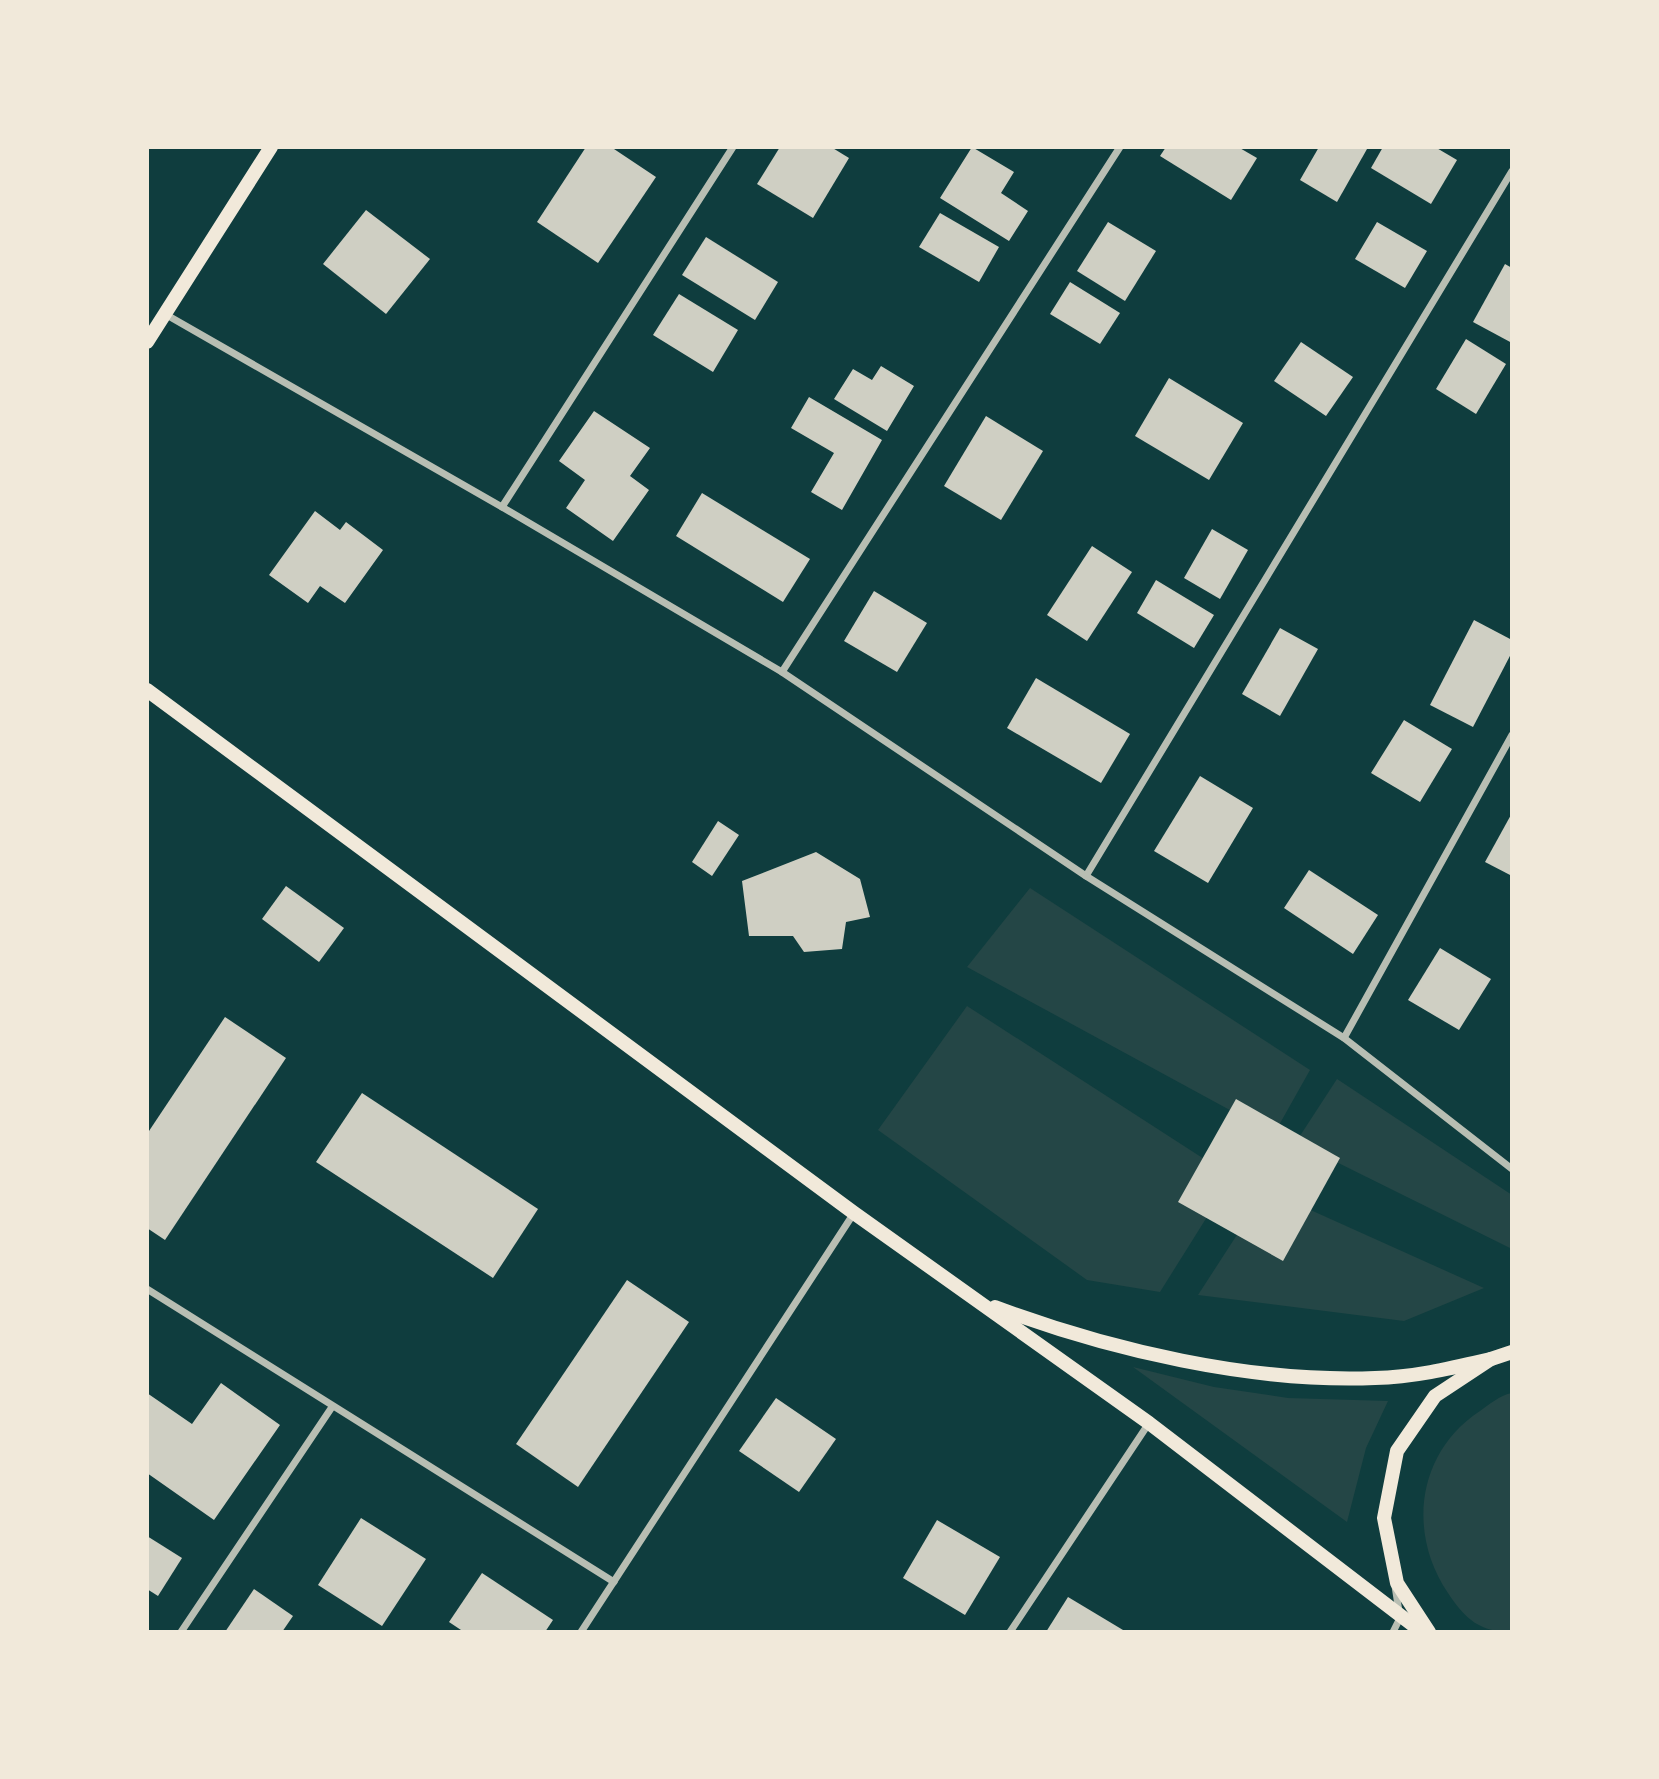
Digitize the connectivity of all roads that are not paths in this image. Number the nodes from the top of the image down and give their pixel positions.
1 (271, 147) edge
2 (733, 147) edge
3 (1120, 147) edge
4 (1512, 171) edge
5 (165, 314) junction
6 (147, 342) edge
7 (502, 507) junction
8 (782, 672) junction
9 (147, 690) edge
10 (1512, 735) edge
11 (1086, 876) junction
12 (1344, 1038) junction
13 (1512, 1169) edge
14 (854, 1213) junction
15 (147, 1289) edge
16 (977, 1300) junction
17 (1512, 1352) edge
18 (1491, 1359) junction
19 (332, 1406) junction
20 (1149, 1423) junction
21 (1384, 1518) junction
22 (614, 1582) junction
23 (1401, 1618) junction
24 (181, 1632) edge
25 (581, 1632) edge
26 (1010, 1632) edge
27 (1393, 1632) edge
28 (1422, 1632) edge
29 (1429, 1632) edge

1 - 5 main road
2 - 7 street
3 - 8 street
4 - 11 street
5 - 6 main road
5 - 7 street
7 - 8 street
8 - 11 street
9 - 14 main road
10 - 12 street
11 - 12 street
12 - 13 street
14 - 16 main road
14 - 22 street
15 - 19 street
16 - 18 main road
16 - 20 main road
17 - 18 main road
18 - 21 main road
19 - 22 street
19 - 24 street
20 - 23 main road
20 - 26 street
21 - 23 street
21 - 29 main road
22 - 25 street
23 - 27 street
23 - 28 main road

